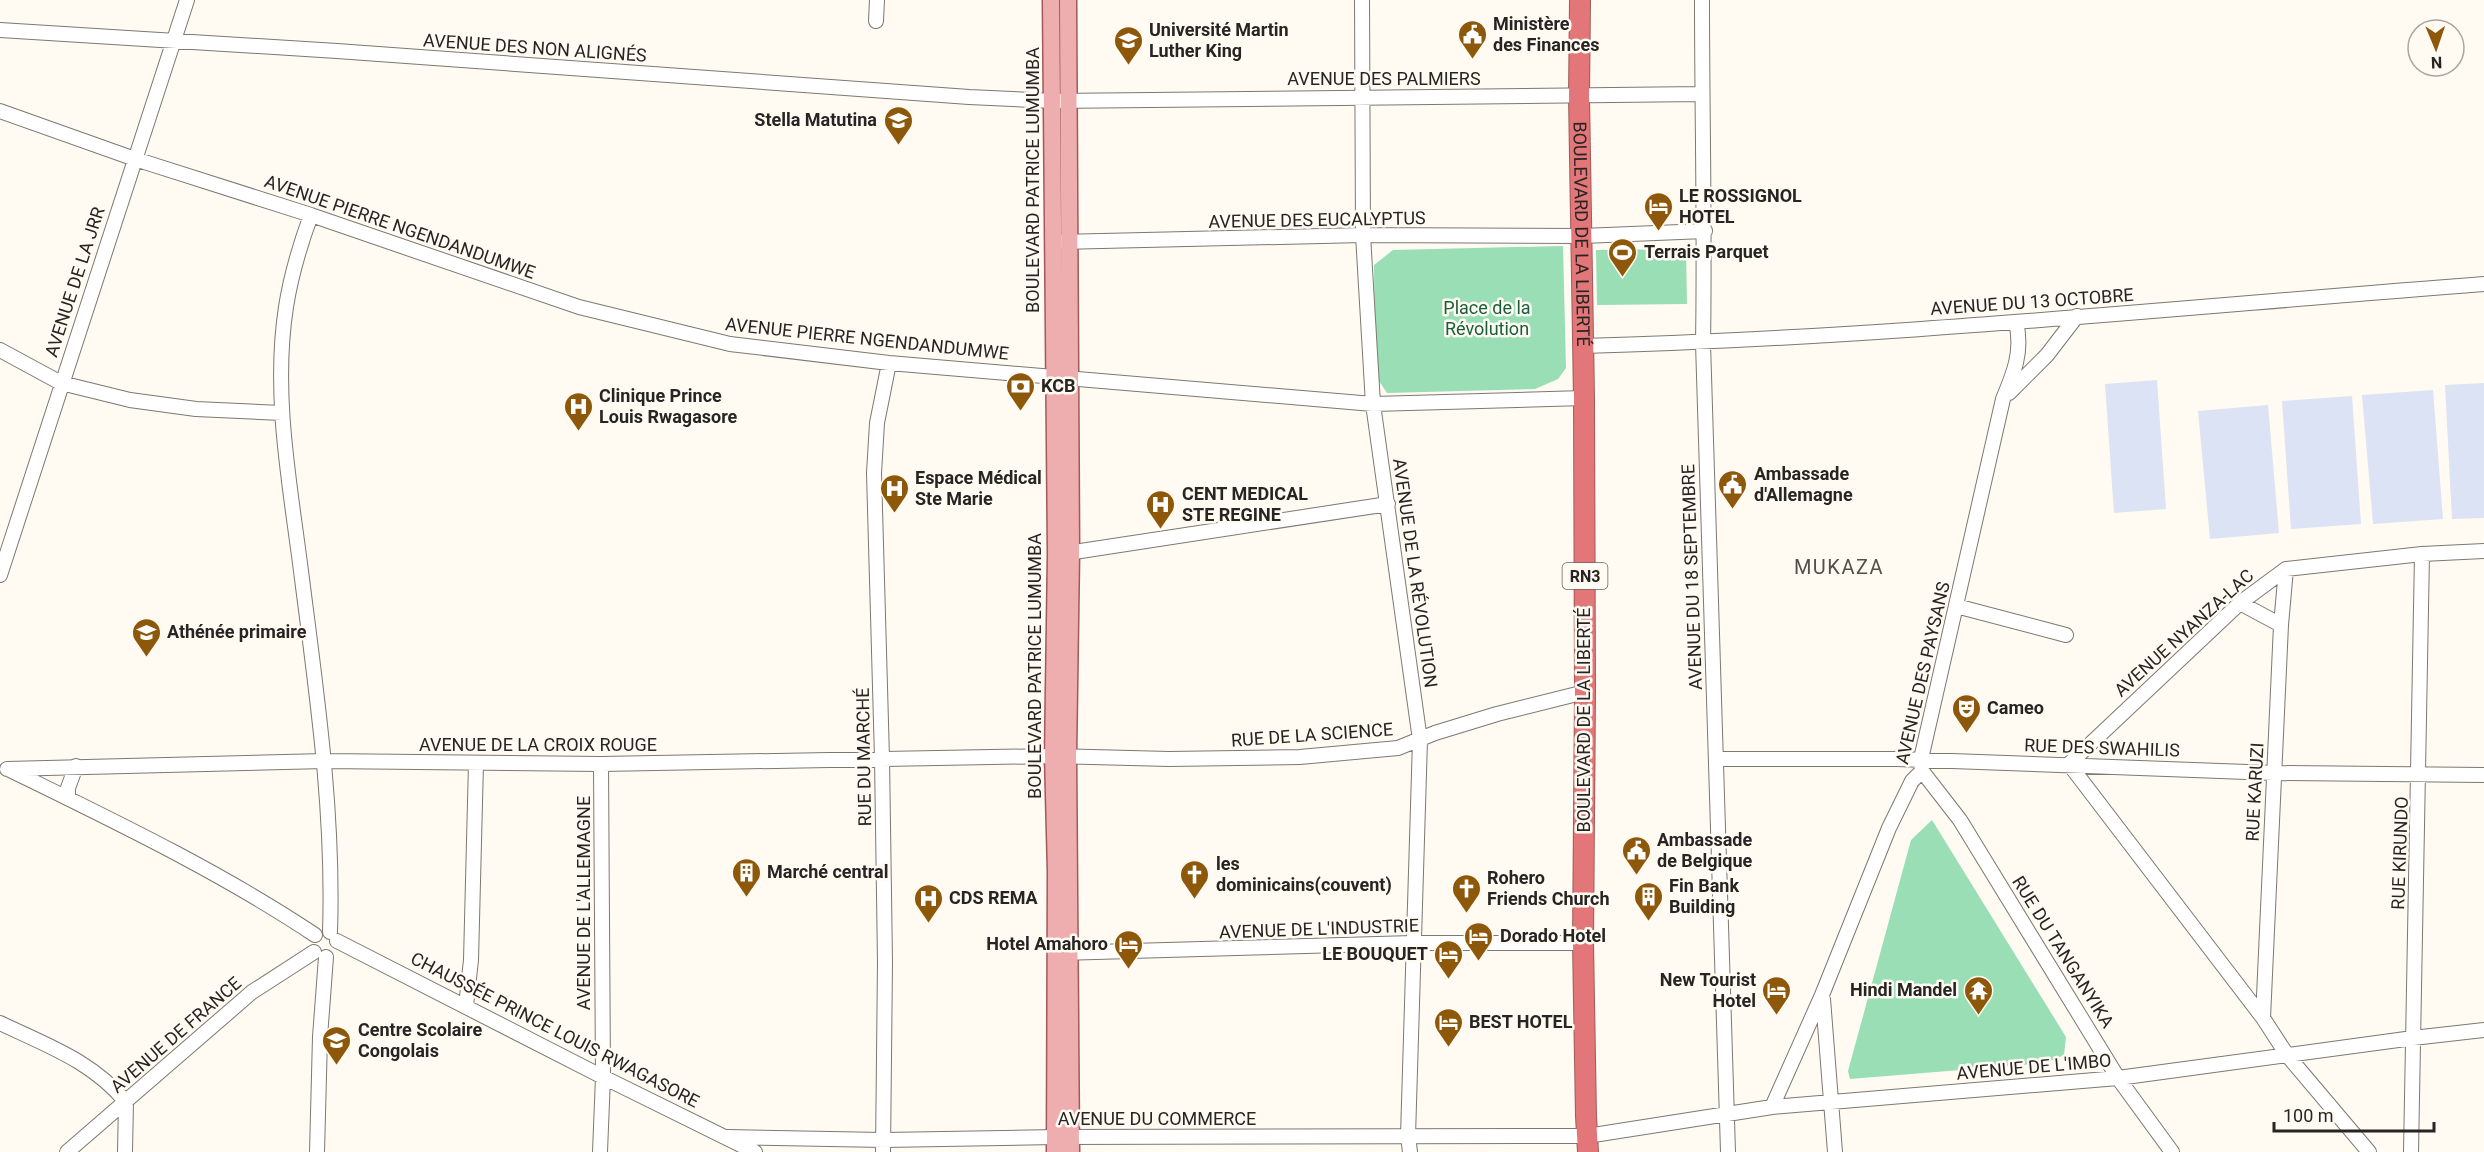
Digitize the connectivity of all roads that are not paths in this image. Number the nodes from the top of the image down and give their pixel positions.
1 (187, 0) edge
2 (877, 0) edge
3 (1051, 0) edge
4 (1068, 0) edge
5 (1362, 0) edge
6 (1580, 0) edge
7 (1702, 0) edge
8 (876, 21) dead end
9 (0, 30) edge
10 (174, 40) junction
11 (1701, 94) junction
12 (1579, 96) junction
13 (1362, 97) junction
14 (1061, 101) junction
15 (0, 111) edge
16 (135, 159) junction
17 (311, 215) junction
18 (1705, 231) junction
19 (1363, 235) junction
20 (1582, 236) junction
21 (1062, 242) junction
22 (2484, 284) edge
23 (2077, 316) junction
24 (2016, 322) junction
25 (1703, 343) junction
26 (1583, 346) junction
27 (0, 350) edge
28 (889, 363) junction
29 (1062, 379) junction
30 (61, 382) junction
31 (1584, 398) junction
32 (2003, 399) junction
33 (1373, 404) junction
34 (282, 413) junction
35 (1388, 504) junction
36 (2484, 550) edge
37 (1064, 554) junction
38 (2422, 554) junction
39 (2, 565) edge
40 (2286, 569) junction
41 (2240, 603) junction
42 (1956, 606) junction
43 (2281, 625) junction
44 (2066, 635) dead end
45 (1585, 692) junction
46 (1420, 740) junction
47 (1061, 756) junction
48 (882, 758) junction
49 (1718, 759) junction
50 (325, 760) junction
51 (476, 763) junction
52 (602, 764) junction
53 (2069, 764) junction
54 (1922, 765) junction
55 (76, 766) junction
56 (3, 767) edge
57 (2274, 773) junction
58 (2420, 774) junction
59 (2484, 775) edge
60 (68, 798) junction
61 (315, 935) junction
62 (334, 936) junction
63 (1413, 943) junction
64 (1583, 943) junction
65 (1062, 953) junction
66 (320, 955) junction
67 (1822, 995) junction
68 (466, 1006) junction
69 (2263, 1018) junction
70 (0, 1023) edge
71 (2484, 1030) edge
72 (2413, 1038) junction
73 (2288, 1055) junction
74 (603, 1077) junction
75 (2118, 1078) junction
76 (1832, 1101) junction
77 (126, 1102) junction
78 (1772, 1107) junction
79 (1726, 1113) junction
80 (1408, 1136) junction
81 (727, 1137) junction
82 (1514, 1137) junction
83 (1063, 1144) edge
84 (1588, 1144) edge
85 (883, 1146) edge
86 (68, 1152) edge
87 (125, 1152) edge
88 (316, 1152) edge
89 (600, 1152) edge
90 (755, 1152) edge
91 (1410, 1152) edge
92 (1514, 1152) edge
93 (1728, 1152) edge
94 (1835, 1152) edge
95 (2172, 1152) edge
96 (2368, 1152) edge
97 (2411, 1152) edge

1 - 10 street, AVENUE DE LA JRR
2 - 8 street
3 - 14 main road, BOULEVARD PATRICE LUMUMBA
4 - 14 main road, BOULEVARD PATRICE LUMUMBA
5 - 13 street, AVENUE DE LA RÉVOLUTION
6 - 12 highway, BOULEVARD DE LA LIBERTÉ / RN3
7 - 11 street, AVENUE DU 18 SEPTEMBRE
9 - 10 street, AVENUE DES NON ALIGNÉS
10 - 14 street, AVENUE DES NON ALIGNÉS
10 - 16 street, AVENUE DE LA JRR
11 - 12 street, AVENUE DES PALMIERS
11 - 18 street, AVENUE DU 18 SEPTEMBRE
12 - 13 street, AVENUE DES PALMIERS
12 - 20 highway, BOULEVARD DE LA LIBERTÉ / RN3
13 - 14 street, AVENUE DES PALMIERS
13 - 19 street, AVENUE DE LA RÉVOLUTION
14 - 21 main road, BOULEVARD PATRICE LUMUMBA
15 - 16 street, AVENUE PIERRE NGENDANDUMWE
16 - 17 street, AVENUE PIERRE NGENDANDUMWE
16 - 30 street, AVENUE DE LA JRR
17 - 28 street, AVENUE PIERRE NGENDANDUMWE
17 - 34 street
18 - 20 street, AVENUE DES EUCALYPTUS
18 - 25 street, AVENUE DU 18 SEPTEMBRE
19 - 20 street, AVENUE DES EUCALYPTUS
19 - 21 street, AVENUE DES EUCALYPTUS
19 - 33 street, AVENUE DE LA RÉVOLUTION
20 - 26 highway, BOULEVARD DE LA LIBERTÉ / RN3
21 - 29 main road, BOULEVARD PATRICE LUMUMBA
22 - 23 street, AVENUE DU 13 OCTOBRE
23 - 24 street, AVENUE DU 13 OCTOBRE
23 - 32 street
24 - 25 street, AVENUE DU 13 OCTOBRE
24 - 32 street, AVENUE DES PAYSANS
25 - 26 street, AVENUE DU 13 OCTOBRE
25 - 49 street, AVENUE DU 18 SEPTEMBRE
26 - 31 highway, BOULEVARD DE LA LIBERTÉ / RN3
27 - 30 street
28 - 29 street, AVENUE PIERRE NGENDANDUMWE
28 - 48 street, RUE DU MARCHÉ
29 - 33 street, AVENUE PIERRE NGENDANDUMWE
29 - 37 main road, BOULEVARD PATRICE LUMUMBA
30 - 34 street
30 - 39 street, AVENUE DE LA JRR
31 - 33 street, AVENUE PIERRE NGENDANDUMWE
31 - 45 highway, BOULEVARD DE LA LIBERTÉ / RN3
32 - 42 street, AVENUE DES PAYSANS
33 - 35 street, AVENUE DE LA RÉVOLUTION
34 - 50 street
35 - 37 street
35 - 46 street, AVENUE DE LA RÉVOLUTION
36 - 38 street
37 - 47 main road, BOULEVARD PATRICE LUMUMBA
38 - 40 street
38 - 58 street, RUE KIRUNDO
40 - 41 street, AVENUE NYANZA-LAC
40 - 43 street, RUE KARUZI
41 - 43 street
41 - 53 street, AVENUE NYANZA-LAC
42 - 44 street
42 - 54 street, AVENUE DES PAYSANS
43 - 57 street, RUE KARUZI
45 - 46 street, RUE DE LA SCIENCE
45 - 64 highway, BOULEVARD DE LA LIBERTÉ / RN3
46 - 47 street, RUE DE LA SCIENCE
46 - 63 street, AVENUE DE LA RÉVOLUTION
47 - 48 street, AVENUE DE LA CROIX ROUGE
47 - 65 main road, BOULEVARD PATRICE LUMUMBA
48 - 52 street, AVENUE DE LA CROIX ROUGE
48 - 85 street, RUE DU MARCHÉ
49 - 54 street, RUE DES SWAHILIS
49 - 79 street, AVENUE DU 18 SEPTEMBRE
50 - 51 street, AVENUE DE LA CROIX ROUGE
50 - 55 street, AVENUE DE LA CROIX ROUGE
50 - 62 street
51 - 52 street, AVENUE DE LA CROIX ROUGE
51 - 68 street
52 - 74 street, AVENUE DE L'ALLEMAGNE
53 - 54 street, RUE DES SWAHILIS
53 - 57 street, RUE DES SWAHILIS
53 - 69 street
54 - 67 street, AVENUE DES PAYSANS
54 - 75 street, RUE DU TANGANYIKA
55 - 56 street, AVENUE DE LA CROIX ROUGE
55 - 60 street
56 - 60 street
57 - 58 street, RUE DES SWAHILIS
57 - 69 street, RUE KARUZI
58 - 59 street, RUE DES SWAHILIS
58 - 72 street, RUE KIRUNDO
60 - 61 street
61 - 62 street
61 - 66 street
62 - 66 street
62 - 68 street, CHAUSSÉE PRINCE LOUIS RWAGASORE
63 - 64 street, AVENUE DE L'INDUSTRIE
63 - 65 street, AVENUE DE L'INDUSTRIE
63 - 80 street, AVENUE DE LA RÉVOLUTION
64 - 84 highway, BOULEVARD DE LA LIBERTÉ / RN3
65 - 83 main road, BOULEVARD PATRICE LUMUMBA
66 - 77 street, AVENUE DE FRANCE
66 - 88 street
67 - 76 street
67 - 78 street, AVENUE DES PAYSANS
68 - 74 street, CHAUSSÉE PRINCE LOUIS RWAGASORE
69 - 73 street
70 - 77 street
71 - 72 street, AVENUE DE L'IMBO
72 - 73 street, AVENUE DE L'IMBO
72 - 97 street, RUE KIRUNDO
73 - 75 street, AVENUE DE L'IMBO
73 - 96 street
74 - 81 street, CHAUSSÉE PRINCE LOUIS RWAGASORE
74 - 89 street, AVENUE DE L'ALLEMAGNE
75 - 76 street, AVENUE DE L'IMBO
75 - 95 street, RUE DU TANGANYIKA
76 - 78 street, AVENUE DE L'IMBO
76 - 94 street
77 - 86 street, AVENUE DE FRANCE
77 - 87 street
78 - 79 street, AVENUE DE L'IMBO
79 - 84 street, AVENUE DE L'IMBO
79 - 93 street, AVENUE DU 18 SEPTEMBRE
80 - 82 street, AVENUE DU COMMERCE
80 - 83 street, AVENUE DU COMMERCE
80 - 91 street, AVENUE DE LA RÉVOLUTION
81 - 85 street, AVENUE DU COMMERCE
81 - 90 street, CHAUSSÉE PRINCE LOUIS RWAGASORE
82 - 84 street, AVENUE DU COMMERCE
82 - 92 street
83 - 85 street, AVENUE DU COMMERCE

